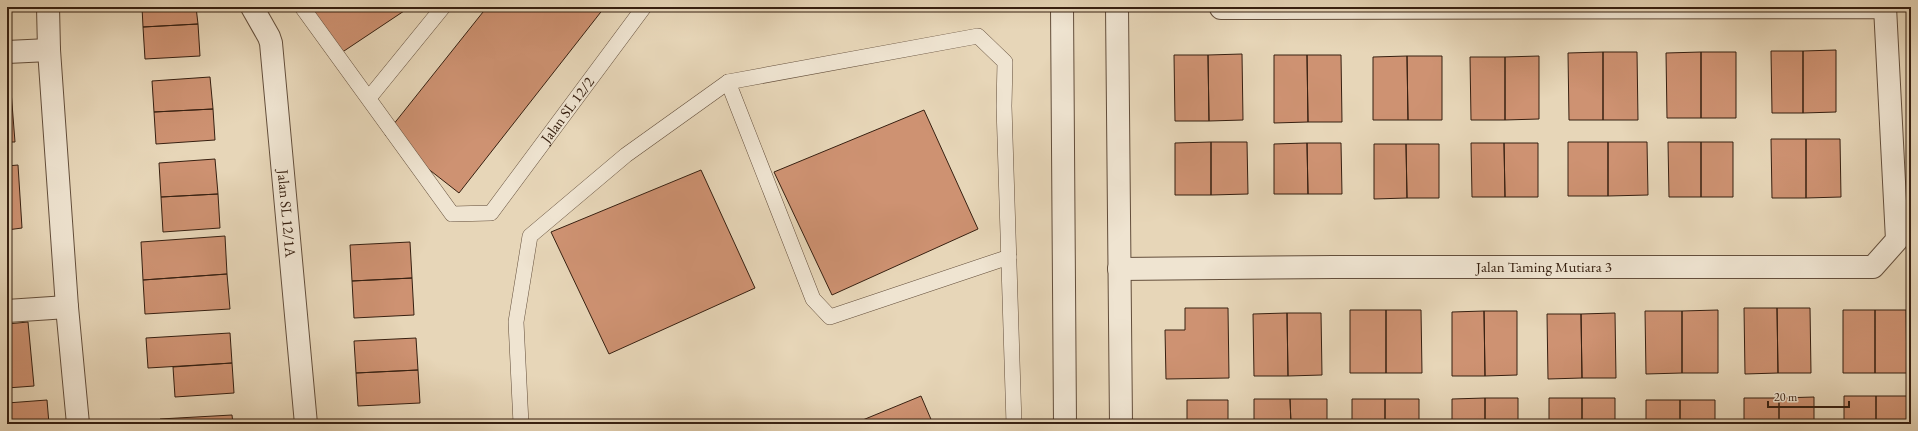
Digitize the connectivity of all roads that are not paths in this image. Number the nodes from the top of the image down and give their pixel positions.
1 (48, 7) edge
2 (252, 7) edge
3 (302, 7) edge
4 (443, 7) edge
5 (644, 7) edge
6 (1062, 7) edge
7 (1117, 7) edge
8 (1886, 7) edge
9 (1221, 8) dead end
10 (49, 50) junction
11 (7, 52) edge
12 (728, 82) junction
13 (369, 98) junction
14 (1009, 257) junction
15 (1119, 269) junction
16 (67, 307) junction
17 (7, 311) edge
18 (78, 424) edge
19 (306, 424) edge
20 (521, 424) edge
21 (1014, 424) edge
22 (1065, 424) edge
23 (1121, 424) edge

1 - 10 street
2 - 19 street, Jalan SL 12/1A
3 - 13 lane
4 - 13 lane
5 - 13 lane, Jalan SL 12/2
6 - 22 street
7 - 15 street
8 - 9 street
8 - 15 street, Jalan Taming Mutiara 3
10 - 11 street
10 - 16 street
12 - 14 lane
12 - 14 lane
12 - 20 lane
14 - 21 lane
15 - 23 street
16 - 17 street
16 - 18 street

